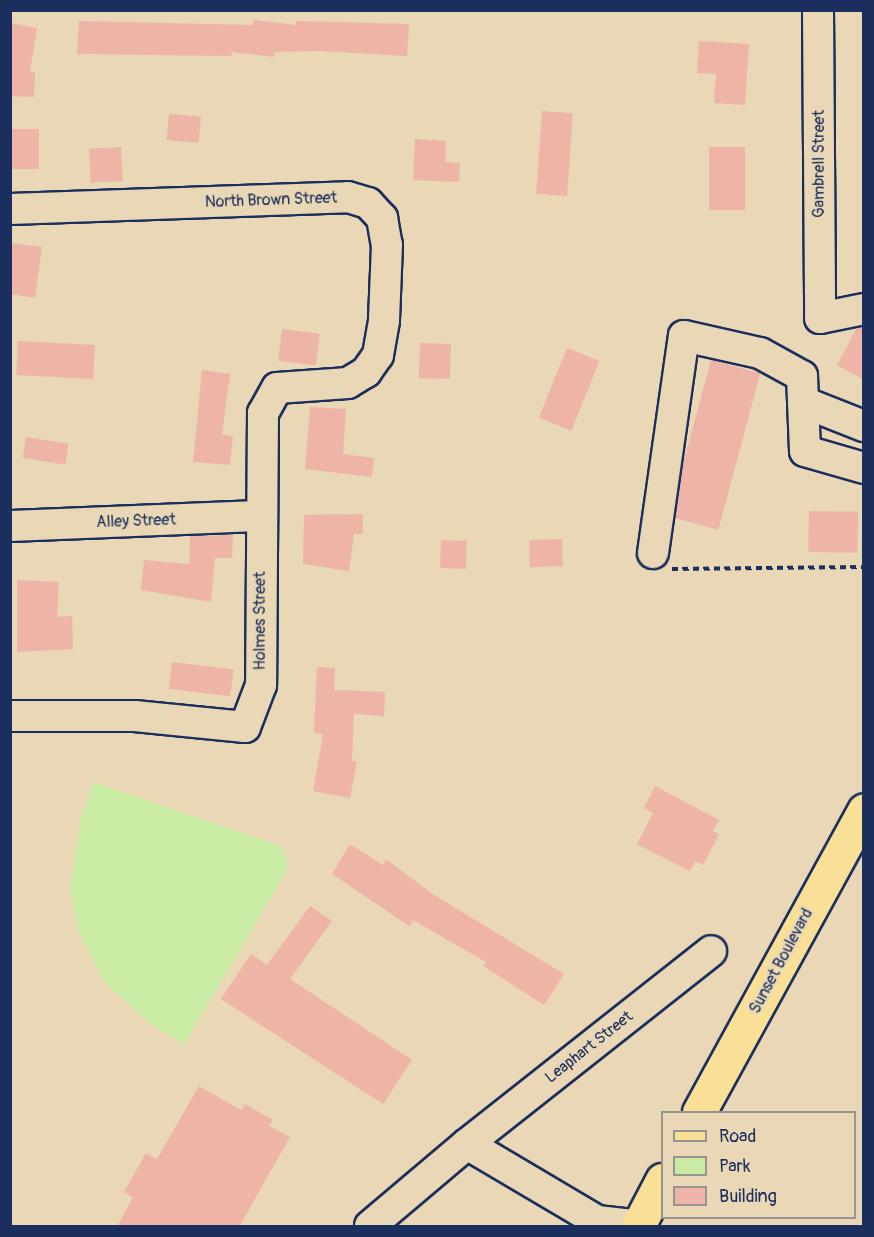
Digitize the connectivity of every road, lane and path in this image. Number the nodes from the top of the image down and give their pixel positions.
1 (818, 10) edge
2 (10, 209) edge
3 (864, 309) edge
4 (277, 388) joint
5 (803, 402) junction
6 (864, 426) edge
7 (864, 468) edge
8 (262, 516) junction
9 (10, 526) edge
10 (653, 553) joint
11 (864, 567) edge
12 (10, 716) edge
13 (864, 810) edge
14 (711, 951) dead end
15 (700, 1111) edge
16 (466, 1144) junction
17 (661, 1184) edge
18 (639, 1226) edge
19 (370, 1227) edge

1 - 3 street, Gambrell Street
2 - 4 street, North Brown Street
4 - 8 street, Holmes Street
5 - 6 street
5 - 7 street
5 - 10 street
8 - 9 street, Alley Street
8 - 12 street, Holmes Street
10 - 11 path
13 - 15 main road, Sunset Boulevard
14 - 16 street, Leaphart Street
16 - 18 street
16 - 19 street, Leaphart Street
17 - 18 main road

